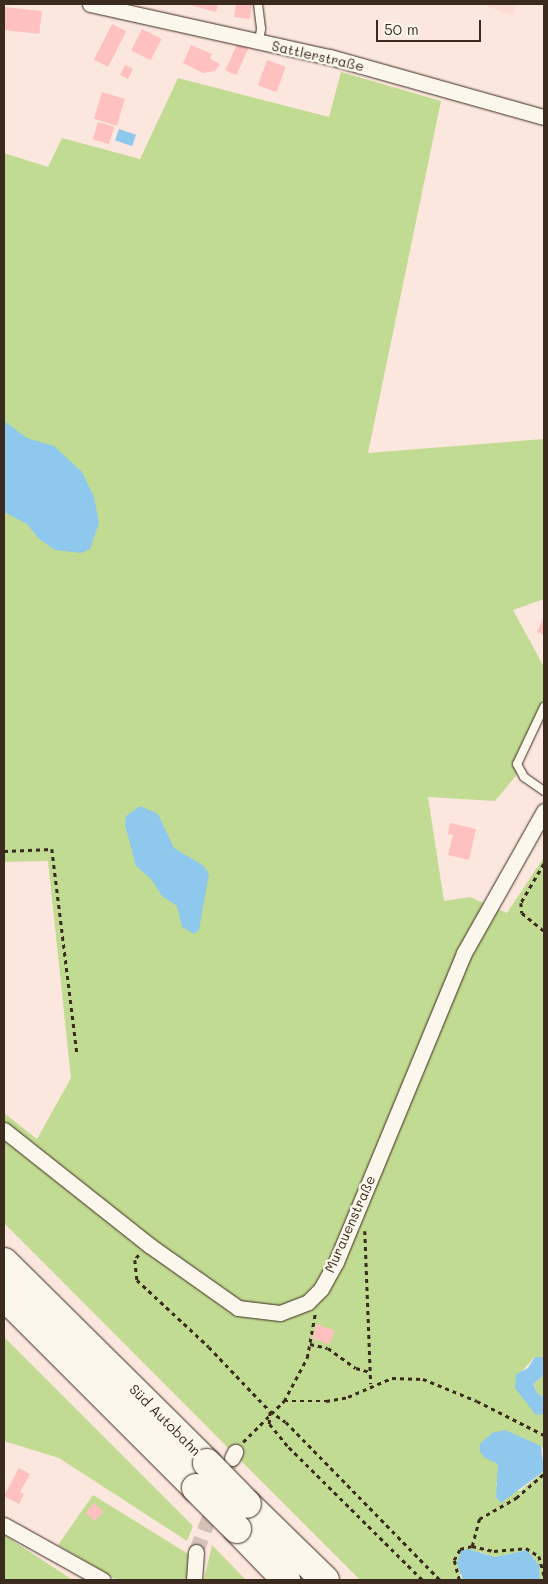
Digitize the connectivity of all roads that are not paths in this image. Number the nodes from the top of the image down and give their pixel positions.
1 (90, 4) edge
2 (258, 4) edge
3 (259, 42) junction
4 (544, 117) edge
5 (544, 708) edge
6 (544, 791) edge
7 (544, 811) edge
8 (4, 1130) edge
9 (4, 1262) edge
10 (4, 1296) edge
11 (4, 1524) edge
12 (196, 1552) tunnel mouth
13 (103, 1580) edge
14 (194, 1580) edge
15 (286, 1580) edge
16 (324, 1580) edge

1 - 3 street, Sattlerstraße
2 - 3 lane
3 - 4 street, Sattlerstraße
5 - 6 lane
7 - 8 street, Murauenstraße
9 - 16 highway, Süd Autobahn, bridge
10 - 15 highway, Süd Autobahn, bridge
11 - 13 street
12 - 14 street

